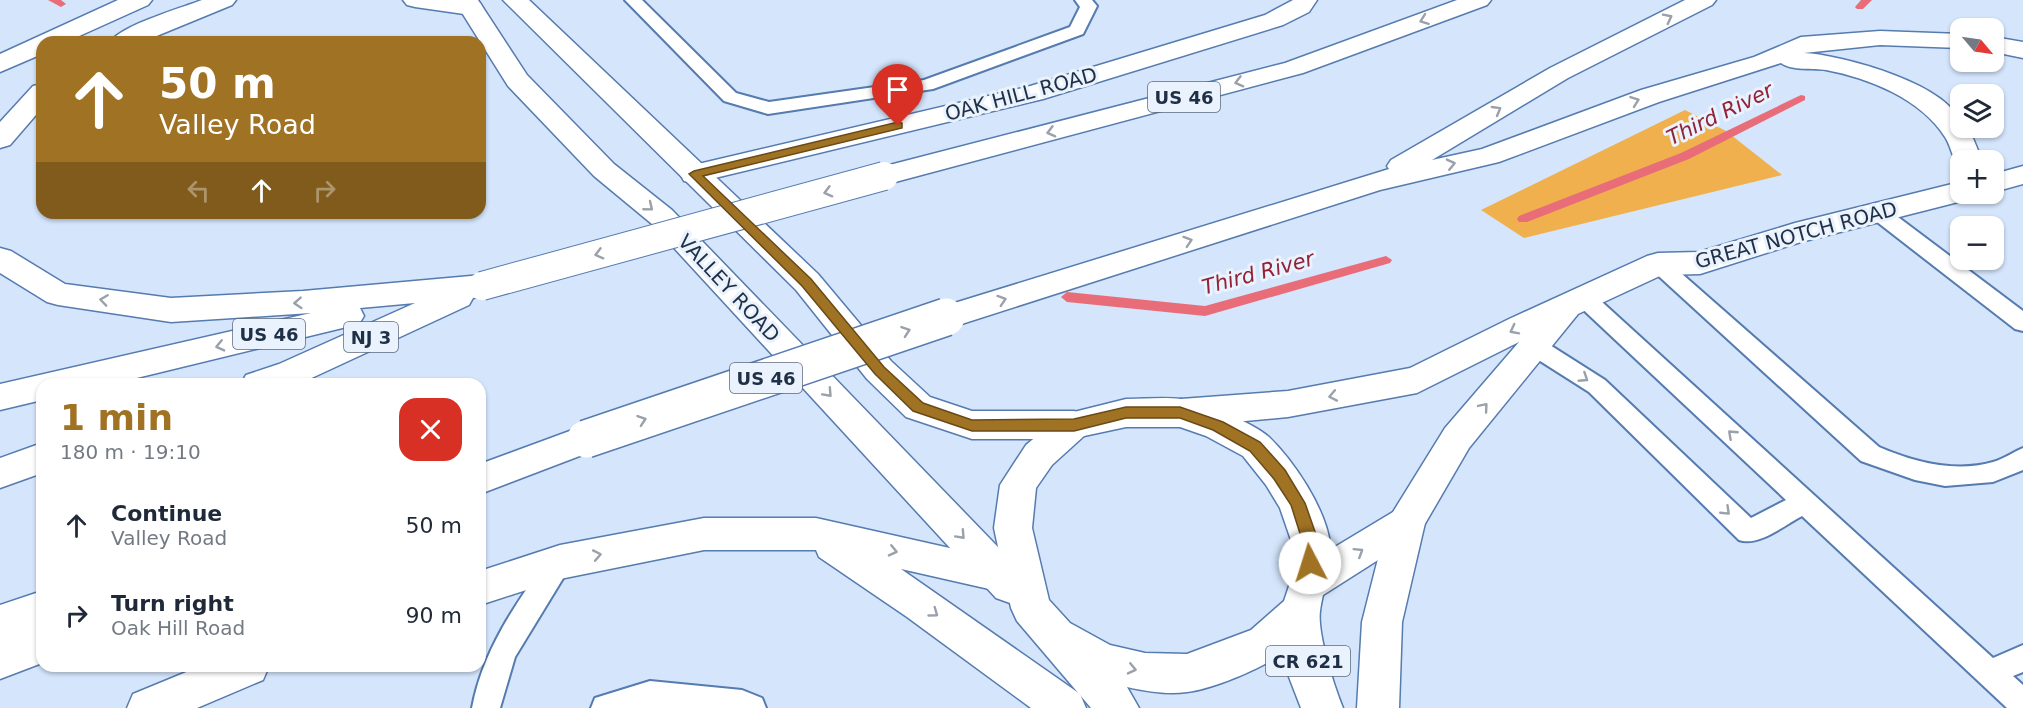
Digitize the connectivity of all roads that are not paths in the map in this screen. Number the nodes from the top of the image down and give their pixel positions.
1 (140, 0) edge
2 (224, 0) edge
3 (415, 0) edge
4 (515, 0) edge
5 (633, 0) edge
6 (1083, 0) edge
7 (1305, 0) edge
8 (1479, 0) edge
9 (1704, 0) edge
10 (469, 4) edge
11 (59, 36) edge
12 (135, 36) edge
13 (1950, 41) edge
14 (36, 47) edge
15 (2004, 47) edge
16 (2023, 50) edge
17 (1763, 62) junction
18 (0, 64) edge
19 (36, 99) edge
20 (0, 139) edge
21 (1965, 150) edge
22 (694, 174) junction
23 (2023, 175) edge
24 (2004, 180) edge
25 (1374, 182) junction
26 (1950, 195) edge
27 (1879, 213) junction
28 (0, 259) edge
29 (1658, 264) junction
30 (482, 286) junction
31 (1575, 301) junction
32 (2023, 323) edge
33 (1534, 346) junction
34 (83, 378) edge
35 (276, 378) edge
36 (36, 388) edge
37 (0, 397) edge
38 (1180, 413) junction
39 (1074, 425) junction
40 (586, 439) junction
41 (2023, 458) edge
42 (36, 460) edge
43 (486, 470) edge
44 (0, 473) edge
45 (486, 477) edge
46 (1806, 502) junction
47 (1406, 523) junction
48 (816, 534) junction
49 (560, 562) junction
50 (998, 574) junction
51 (486, 586) edge
52 (1305, 598) junction
53 (1031, 608) junction
54 (36, 611) edge
55 (0, 623) edge
56 (1060, 638) junction
57 (36, 646) edge
58 (2023, 658) edge
59 (0, 660) edge
60 (235, 672) edge
61 (1990, 673) junction
62 (651, 702) edge
63 (2023, 704) edge
64 (148, 708) edge
65 (486, 708) edge
66 (605, 708) edge
67 (752, 708) edge
68 (1065, 708) edge
69 (1118, 708) edge
70 (1322, 708) edge
71 (1378, 708) edge

1 - 11 main road
2 - 12 main road
3 - 10 main road
4 - 22 main road
5 - 6 lane
7 - 22 main road, OAK HILL ROAD
8 -> 30 main road, US 46, bridge
25 -> 9 main road, US 46
10 -> 50 main road, VALLEY ROAD
13 - 17 main road
14 - 18 main road
15 - 16 main road
17 - 21 main road
25 -> 17 main road
19 - 20 main road
22 - 39 main road
23 - 24 main road
40 -> 25 main road, US 46, bridge
26 - 27 main road, GREAT NOTCH ROAD
27 - 29 main road, GREAT NOTCH ROAD
27 - 32 lane
30 -> 28 main road
29 - 31 main road, GREAT NOTCH ROAD
29 - 41 lane
30 -> 34 main road, US 46
30 - 35 main road, NJ 3
31 - 33 main road, GREAT NOTCH ROAD
31 -> 38 main road, GREAT NOTCH ROAD
46 -> 31 lane
33 -> 46 lane
47 -> 33 main road, GREAT NOTCH ROAD
36 - 37 main road
38 - 39 main road
38 - 52 main road
39 - 53 main road
40 - 43 main road
40 - 45 main road, US 46
42 - 44 main road
46 - 61 lane
52 -> 47 main road, GREAT NOTCH ROAD
47 - 71 main road
49 -> 48 main road
48 -> 50 main road
48 -> 68 main road
49 - 51 main road
49 - 65 lane
50 - 53 main road, VALLEY ROAD
56 -> 52 main road, GREAT NOTCH ROAD
52 - 70 main road, CR 621
53 - 56 main road, VALLEY ROAD
54 - 55 main road
56 - 69 main road, VALLEY ROAD
57 - 59 main road
58 - 61 lane
60 - 64 main road
61 - 63 lane
62 - 66 lane
62 - 67 lane

